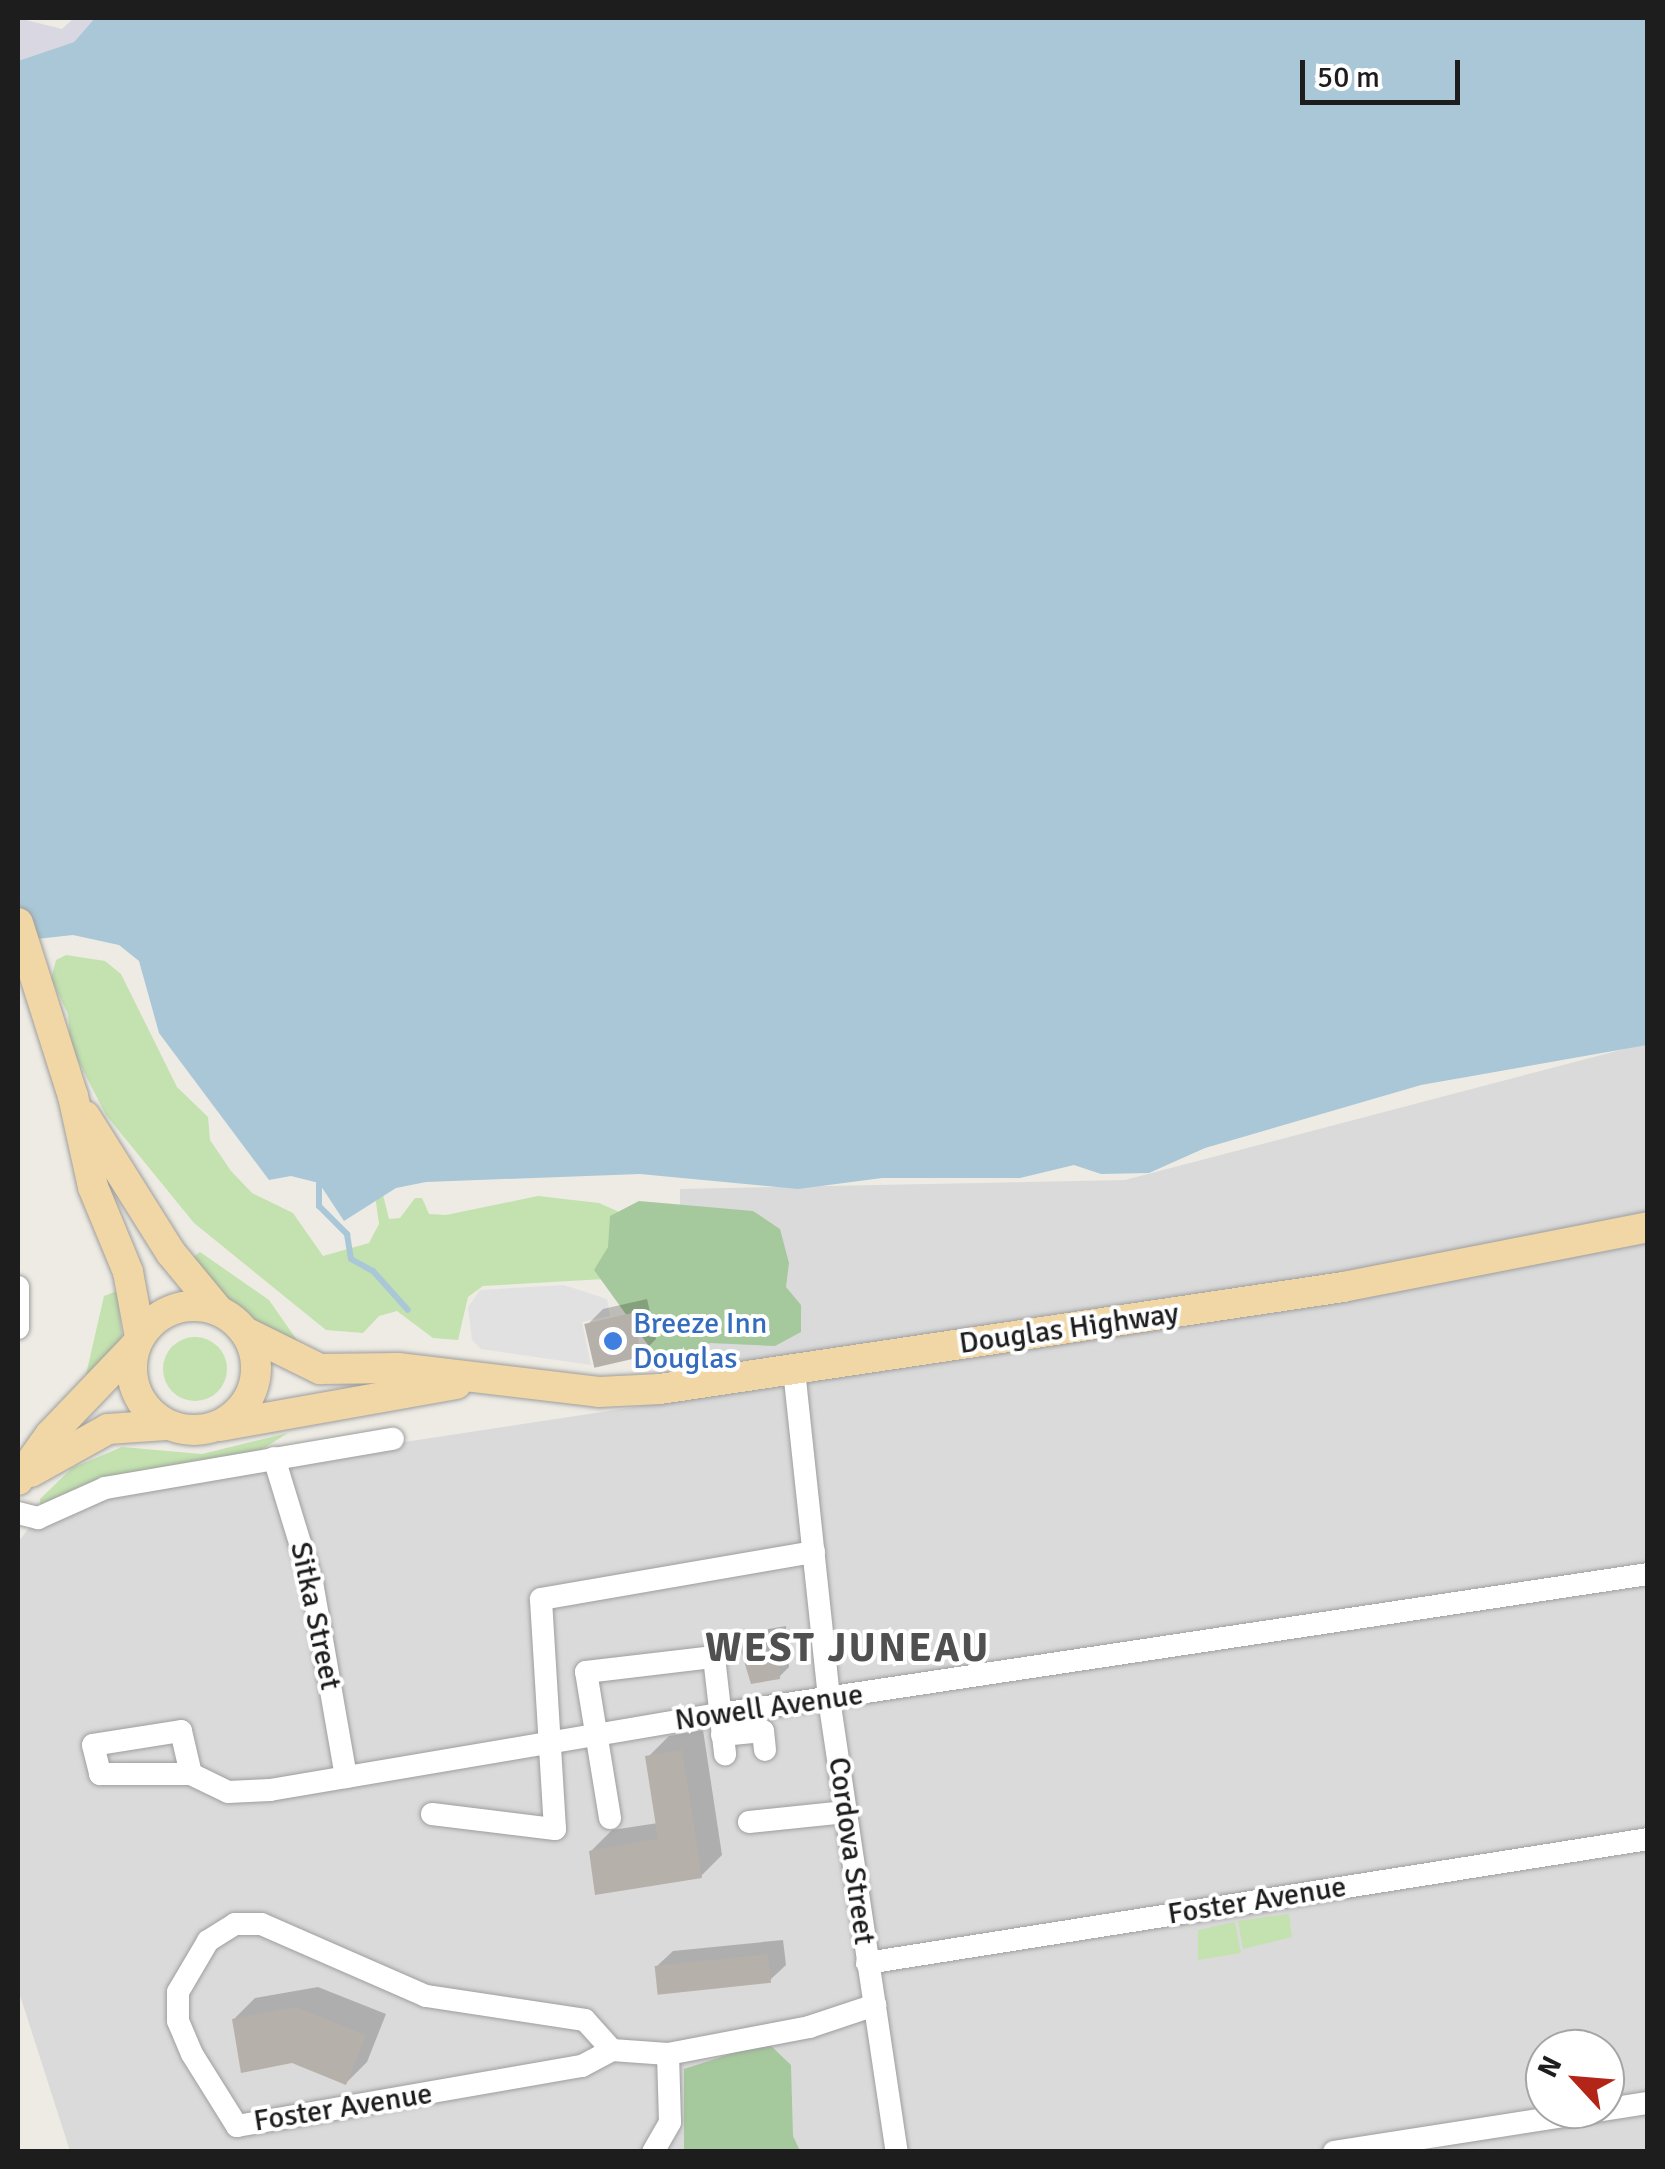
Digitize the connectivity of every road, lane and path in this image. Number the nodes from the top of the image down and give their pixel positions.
1 (18, 923) edge
2 (72, 1096) junction
3 (1648, 1228) edge
4 (18, 1287) edge
5 (218, 1310) junction
6 (18, 1328) edge
7 (246, 1332) junction
8 (138, 1341) junction
9 (794, 1370) junction
10 (487, 1378) junction
11 (166, 1424) junction
12 (218, 1427) junction
13 (394, 1439) dead end
14 (274, 1458) junction
15 (18, 1481) edge
16 (18, 1513) edge
17 (814, 1552) junction
18 (1648, 1574) edge
19 (828, 1700) junction
20 (722, 1734) junction
21 (594, 1736) junction
22 (554, 1742) junction
23 (765, 1750) dead end
24 (190, 1774) dead end
25 (346, 1777) junction
26 (845, 1812) junction
27 (432, 1814) dead end
28 (610, 1818) dead end
29 (749, 1822) dead end
30 (1648, 1839) edge
31 (867, 1963) junction
32 (875, 2005) junction
33 (612, 2050) junction
34 (668, 2054) junction
35 (1648, 2103) edge
36 (653, 2152) edge
37 (897, 2152) edge
38 (1334, 2152) edge

1 - 2 main road
2 - 5 main road
2 - 8 main road
3 - 9 main road, Douglas Highway
4 - 6 street
5 - 7 main road
5 - 8 main road
7 - 10 main road
7 - 12 main road
8 - 11 main road
8 - 15 main road
9 - 10 main road, Douglas Highway
9 - 17 street, Cordova Street
10 - 12 main road
11 - 12 main road
11 - 15 main road
13 - 14 street
14 - 16 street
14 - 25 street, Sitka Street
17 - 19 street, Cordova Street
17 - 22 street
18 - 19 street, Nowell Avenue
19 - 20 street, Nowell Avenue
19 - 26 street, Cordova Street
20 - 21 street, Nowell Avenue
20 - 21 street
20 - 23 street
21 - 22 street, Nowell Avenue
21 - 28 street
22 - 25 street, Nowell Avenue
22 - 27 street
24 - 25 street, Nowell Avenue
26 - 29 street
26 - 31 street, Cordova Street
30 - 31 street, Foster Avenue
31 - 32 street, Cordova Street
32 - 34 street, Foster Avenue
32 - 37 street, Cordova Street
33 - 33 street, Foster Avenue
33 - 34 street, Foster Avenue
34 - 36 street
35 - 38 street

